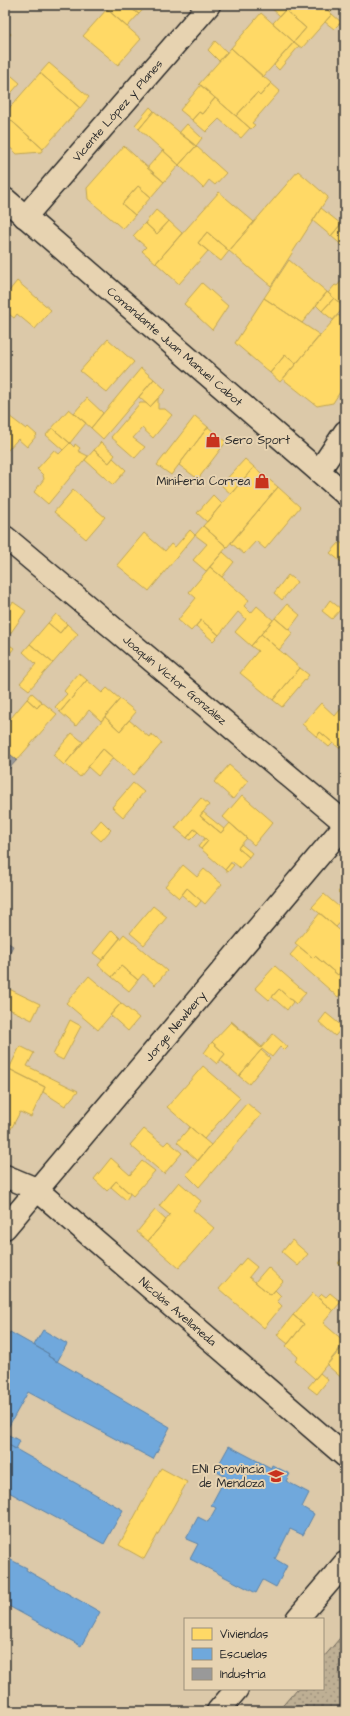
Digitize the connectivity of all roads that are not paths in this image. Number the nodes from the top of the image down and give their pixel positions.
1 (209, 5) edge
2 (5, 199) edge
3 (25, 216) junction
4 (345, 432) edge
5 (319, 471) junction
6 (345, 494) edge
7 (5, 536) edge
8 (345, 824) edge
9 (5, 1176) edge
10 (36, 1189) junction
11 (5, 1228) edge
12 (345, 1456) edge
13 (345, 1563) edge
14 (298, 1618) edge
15 (236, 1690) edge
16 (218, 1711) edge

1 - 3 street, Vicente López y Planes
2 - 3 street, Comandante Juan Manuel Cabot
3 - 5 street, Comandante Juan Manuel Cabot
4 - 5 street
5 - 6 street, Comandante Juan Manuel Cabot
7 - 8 street, Joaquín Víctor González
8 - 10 street, Jorge Newbery
9 - 10 street, Nicolás Avellaneda
10 - 11 street, Jorge Newbery
10 - 12 street, Nicolás Avellaneda
13 - 14 street
15 - 16 street

